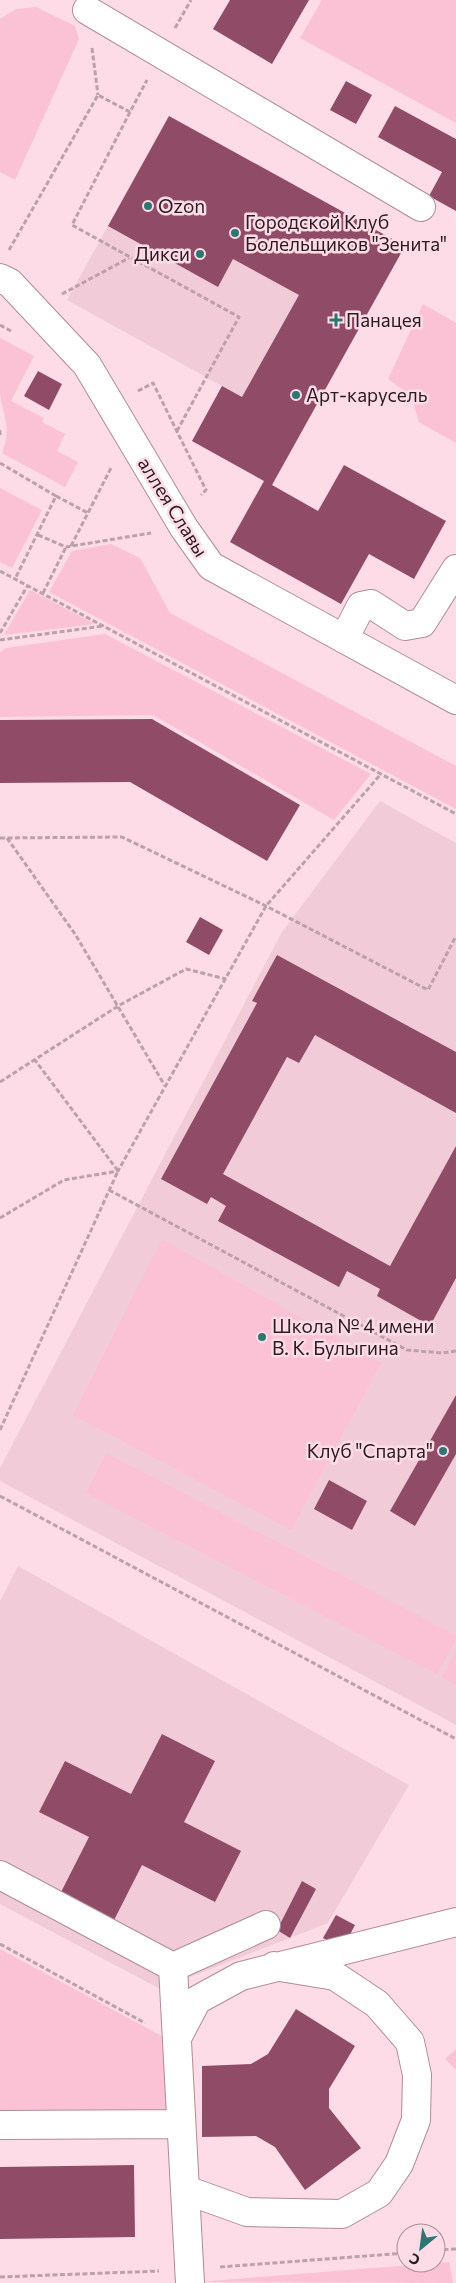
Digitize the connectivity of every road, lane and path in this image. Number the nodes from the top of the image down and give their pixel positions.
1 (191, 0) edge
2 (83, 3) edge
3 (161, 55) junction
4 (98, 95) junction
5 (130, 112) junction
6 (420, 208) dead end
7 (130, 257) junction
8 (3, 266) edge
9 (56, 296) dead end
10 (0, 325) edge
11 (4, 328) dead end
12 (130, 394) dead end
13 (0, 430) edge
14 (177, 431) junction
15 (0, 436) edge
16 (0, 463) edge
17 (112, 466) dead end
18 (56, 496) junction
19 (195, 502) dead end
20 (88, 513) junction
21 (184, 528) junction
22 (38, 535) junction
23 (71, 546) junction
24 (66, 547) junction
25 (456, 569) edge
26 (0, 571) edge
27 (15, 579) junction
28 (28, 585) junction
29 (43, 593) junction
30 (104, 626) junction
31 (0, 633) edge
32 (344, 639) junction
33 (0, 640) edge
34 (456, 700) edge
35 (381, 774) junction
36 (456, 814) edge
37 (0, 838) edge
38 (7, 838) junction
39 (266, 906) junction
40 (456, 936) edge
41 (226, 979) junction
42 (118, 1006) junction
43 (35, 1060) junction
44 (0, 1082) edge
45 (165, 1087) junction
46 (118, 1171) junction
47 (109, 1190) junction
48 (0, 1218) edge
49 (456, 1351) edge
50 (0, 1430) edge
51 (0, 1496) edge
52 (456, 1739) edge
53 (0, 1875) edge
54 (456, 1922) edge
55 (266, 1925) dead end
56 (0, 1944) edge
57 (274, 1966) junction
58 (173, 1967) junction
59 (176, 2040) junction
60 (0, 2124) edge
61 (181, 2124) junction
62 (186, 2190) junction
63 (190, 2283) edge

1 - 3 path
2 - 3 street
2 - 4 path
3 - 5 path
3 - 6 street
4 - 5 path
4 - 8 path
5 - 7 path
7 - 9 path
7 - 14 path
8 - 21 street, аллея Славы
10 - 11 path
12 - 14 path
13 - 15 path
14 - 19 path
16 - 18 path
17 - 20 path
18 - 20 path
18 - 22 path
20 - 23 path
21 - 23 path
21 - 32 street, аллея Славы
22 - 24 path
22 - 27 path
23 - 24 path
24 - 29 path
25 - 32 street
26 - 27 path
27 - 28 path
28 - 29 path
28 - 31 path
29 - 30 path
30 - 33 path
30 - 35 path
32 - 34 street, аллея Славы
35 - 36 path
35 - 39 path
37 - 38 path
38 - 39 path
38 - 42 path
39 - 40 path
39 - 41 path
41 - 42 path
41 - 45 path
42 - 43 path
42 - 45 path
43 - 44 path
43 - 46 path
45 - 46 path
46 - 47 path
46 - 48 path
47 - 49 path
47 - 50 path
51 - 52 path
53 - 58 street
54 - 57 street
55 - 58 street
56 - 59 path
57 - 59 street
57 - 62 street
58 - 59 street
59 - 61 street
60 - 61 street
61 - 62 street
62 - 63 street

